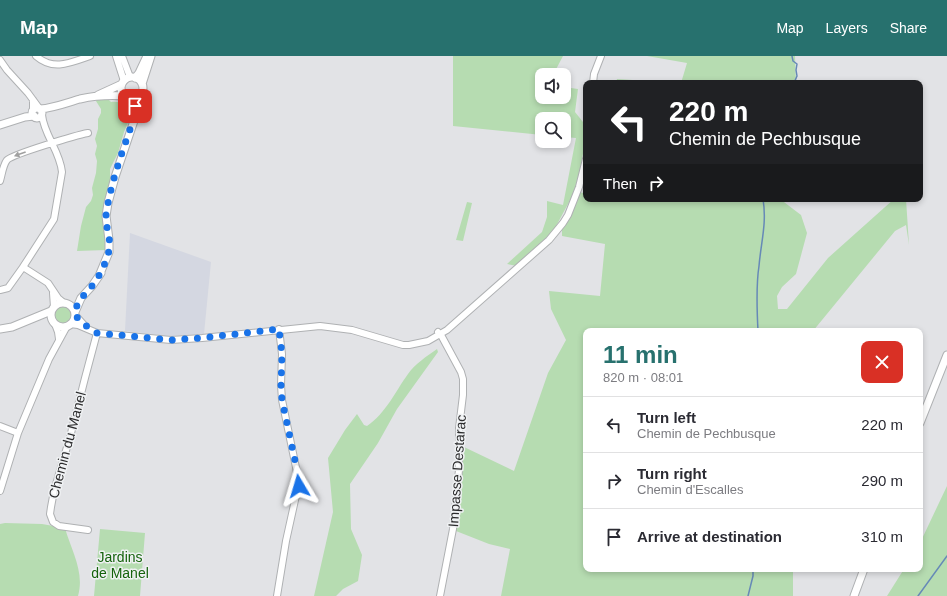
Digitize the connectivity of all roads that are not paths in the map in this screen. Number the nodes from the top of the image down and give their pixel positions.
1 (36, 56) edge
2 (90, 56) edge
3 (116, 56) edge
4 (122, 56) edge
5 (147, 56) edge
6 (151, 56) edge
7 (601, 56) edge
8 (0, 60) edge
9 (127, 80) junction
10 (593, 80) edge
11 (142, 84) junction
12 (94, 96) junction
13 (140, 96) junction
14 (127, 98) junction
15 (136, 112) junction
16 (38, 114) junction
17 (0, 125) edge
18 (88, 133) dead end
19 (53, 143) junction
20 (583, 170) edge
21 (0, 180) edge
22 (23, 266) junction
23 (52, 289) junction
24 (0, 290) edge
25 (81, 298) junction
26 (65, 303) junction
27 (53, 309) junction
28 (75, 313) junction
29 (33, 320) junction
30 (54, 322) junction
31 (68, 325) junction
32 (88, 328) junction
33 (0, 329) edge
34 (279, 329) junction
35 (97, 333) junction
36 (438, 334) junction
37 (59, 339) junction
38 (947, 356) edge
39 (923, 416) edge
40 (0, 426) edge
41 (18, 433) junction
42 (0, 491) edge
43 (88, 530) dead end
44 (863, 572) edge
45 (277, 596) edge
46 (440, 596) edge
47 (854, 596) edge

1 - 2 street
3 - 9 street
4 - 9 street
5 - 9 street
6 - 11 street
7 - 10 street
8 - 16 street
9 - 11 street
9 - 12 street
9 - 14 street
11 - 13 street
12 - 14 street
12 - 16 street
13 - 14 street
13 - 15 street
14 - 15 street
15 - 25 street
16 - 17 street
16 - 19 street
18 - 19 street
19 -> 21 street
19 - 22 street
20 - 36 street
22 - 23 street
22 - 24 street
23 - 26 street
23 - 27 street
25 - 26 street
25 - 28 street
26 - 27 street
26 - 28 street
27 - 29 street
27 - 30 street
28 - 31 street
28 - 32 street
29 - 30 street
29 - 33 street
30 - 31 street
30 - 37 street
31 - 32 street
31 - 37 street
32 - 35 street
34 - 35 street
34 - 36 street
34 - 45 street
35 - 43 street, Chemin du Manel
36 - 46 street, Impasse Destarac
37 - 41 street
38 - 39 street
40 - 41 street
41 - 42 street
44 - 47 street

